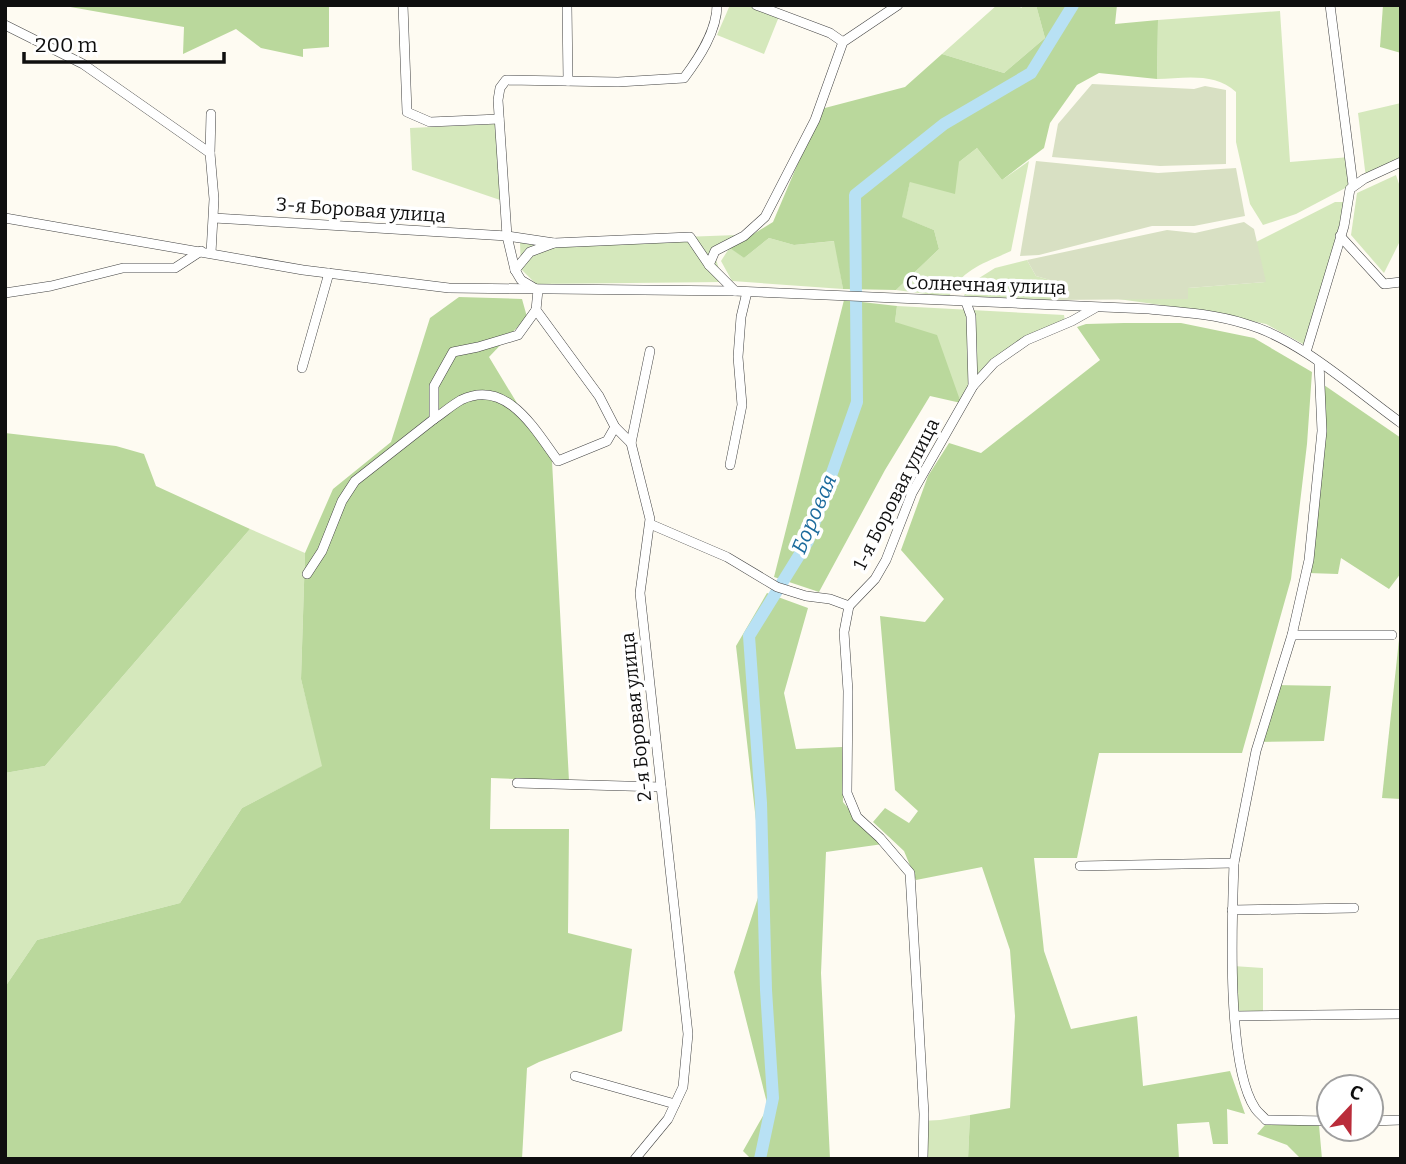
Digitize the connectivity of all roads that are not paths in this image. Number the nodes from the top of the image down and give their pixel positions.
1 (402, 5) edge
2 (567, 5) edge
3 (717, 5) edge
4 (757, 5) edge
5 (898, 5) edge
6 (1331, 5) edge
7 (5, 25) edge
8 (843, 42) junction
9 (568, 81) junction
10 (211, 114) dead end
11 (499, 119) junction
12 (209, 153) junction
13 (1401, 162) edge
14 (1353, 186) junction
15 (5, 218) edge
16 (214, 218) junction
17 (507, 236) junction
18 (1340, 236) junction
19 (554, 243) junction
20 (206, 252) junction
21 (709, 265) junction
22 (514, 270) junction
23 (329, 273) junction
24 (1401, 282) edge
25 (538, 290) junction
26 (735, 291) junction
27 (747, 292) junction
28 (5, 293) edge
29 (966, 302) junction
30 (1096, 307) junction
31 (536, 310) junction
32 (650, 351) dead end
33 (1306, 352) junction
34 (1319, 363) junction
35 (302, 368) dead end
36 (973, 386) junction
37 (434, 419) junction
38 (1401, 423) edge
39 (615, 428) junction
40 (631, 443) junction
41 (730, 465) dead end
42 (650, 524) junction
43 (307, 574) dead end
44 (849, 606) junction
45 (1292, 635) junction
46 (1392, 635) dead end
47 (517, 783) dead end
48 (661, 787) junction
49 (1234, 863) junction
50 (1080, 866) dead end
51 (1354, 908) dead end
52 (1233, 910) junction
53 (1401, 1014) edge
54 (1235, 1016) junction
55 (575, 1076) dead end
56 (675, 1104) junction
57 (1315, 1121) edge
58 (635, 1159) edge
59 (923, 1159) edge

1 - 11 street
2 - 9 street
3 - 9 street
4 - 8 street
5 - 8 street
6 - 14 street
7 - 12 street
8 - 21 street
9 - 11 street
10 - 12 street
11 - 17 street
12 - 16 street
13 - 14 street
14 - 18 street
15 - 20 street, Солнечная улица
16 - 17 street, 3-я Боровая улица
16 - 20 street
17 - 19 street, 3-я Боровая улица
17 - 22 street
18 - 24 street
18 - 33 street
19 - 21 street
19 - 22 street
20 - 23 street, Солнечная улица
20 - 28 street
21 - 26 street
22 - 25 street
23 - 25 street, Солнечная улица
23 - 35 street
25 - 26 street, Солнечная улица
25 - 31 street
26 - 27 street, Солнечная улица
27 - 29 street, Солнечная улица
27 - 41 street
29 - 30 street, Солнечная улица
29 - 36 street
30 - 33 street, Солнечная улица
30 - 36 street, 1-я Боровая улица
31 - 37 street
31 - 39 street
32 - 40 street
33 - 34 street, Солнечная улица
34 - 38 street, Солнечная улица
34 - 45 street
36 - 44 street, 1-я Боровая улица
37 - 39 street
37 - 43 street
39 - 40 street
40 - 42 street, 2-я Боровая улица
42 - 44 street
42 - 48 street, 2-я Боровая улица
44 - 59 street
45 - 46 street
45 - 49 street
47 - 48 street
48 - 56 street, 2-я Боровая улица
49 - 50 street
49 - 52 street
51 - 52 street
52 - 54 street
53 - 54 street
54 - 57 street
55 - 56 street
56 - 58 street, 2-я Боровая улица

